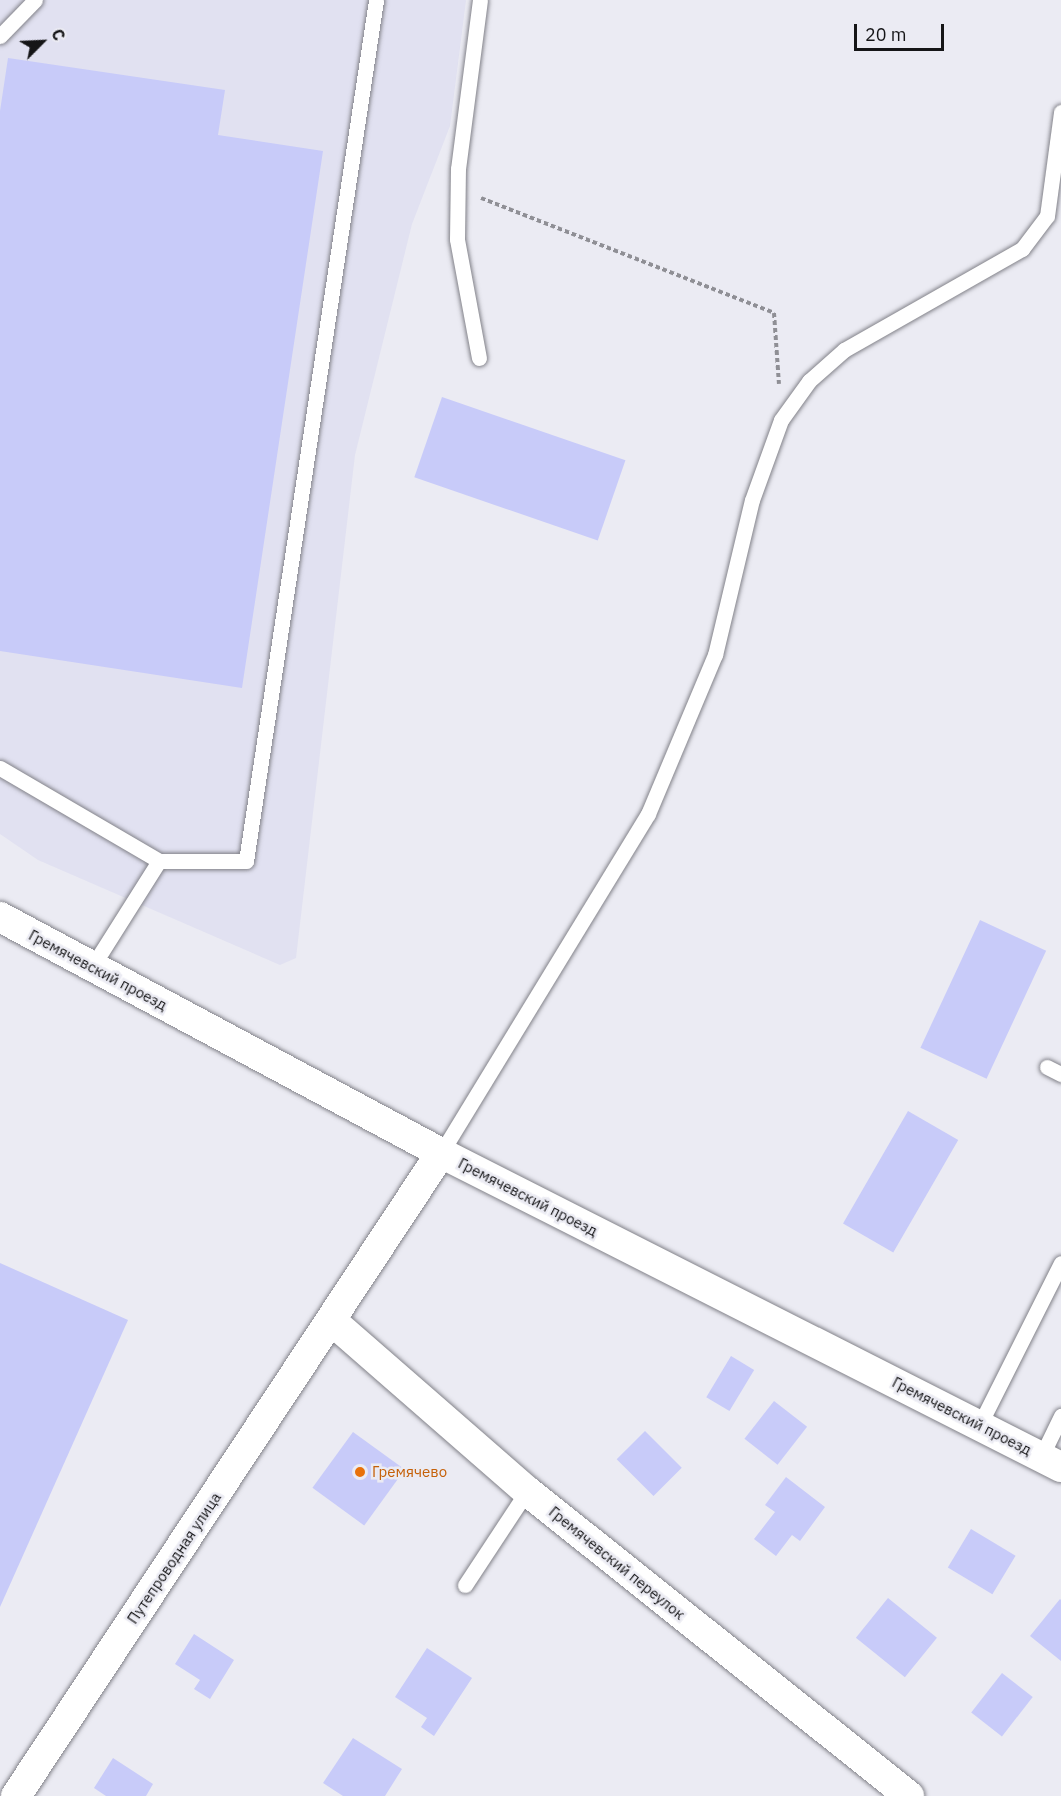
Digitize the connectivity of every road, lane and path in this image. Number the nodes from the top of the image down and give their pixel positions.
1 (35, 0) edge
2 (376, 0) edge
3 (480, 0) edge
4 (0, 36) edge
5 (1061, 112) edge
6 (458, 189) junction
7 (479, 358) dead end
8 (781, 420) junction
9 (0, 768) edge
10 (159, 861) junction
11 (0, 917) edge
12 (92, 967) junction
13 (1047, 1067) dead end
14 (1061, 1074) edge
15 (441, 1153) junction
16 (1061, 1263) edge
17 (332, 1321) junction
18 (1061, 1416) edge
19 (980, 1424) junction
20 (1051, 1462) edge
21 (527, 1491) junction
22 (465, 1585) dead end
23 (16, 1796) edge
24 (909, 1796) edge

1 - 4 lane
2 - 10 lane
3 - 6 lane
5 - 8 lane
6 - 7 lane
6 - 8 path
8 - 15 lane
9 - 10 lane
10 - 12 lane
11 - 12 street, Гремячевский проезд
12 - 15 street, Гремячевский проезд
13 - 14 lane
15 - 17 street, Путепроводная улица
15 - 19 street, Гремячевский проезд
16 - 19 lane
17 - 21 street, Гремячевский переулок
17 - 23 street, Путепроводная улица
18 - 20 lane
19 - 20 street, Гремячевский проезд
21 - 22 lane
21 - 24 street, Гремячевский переулок

